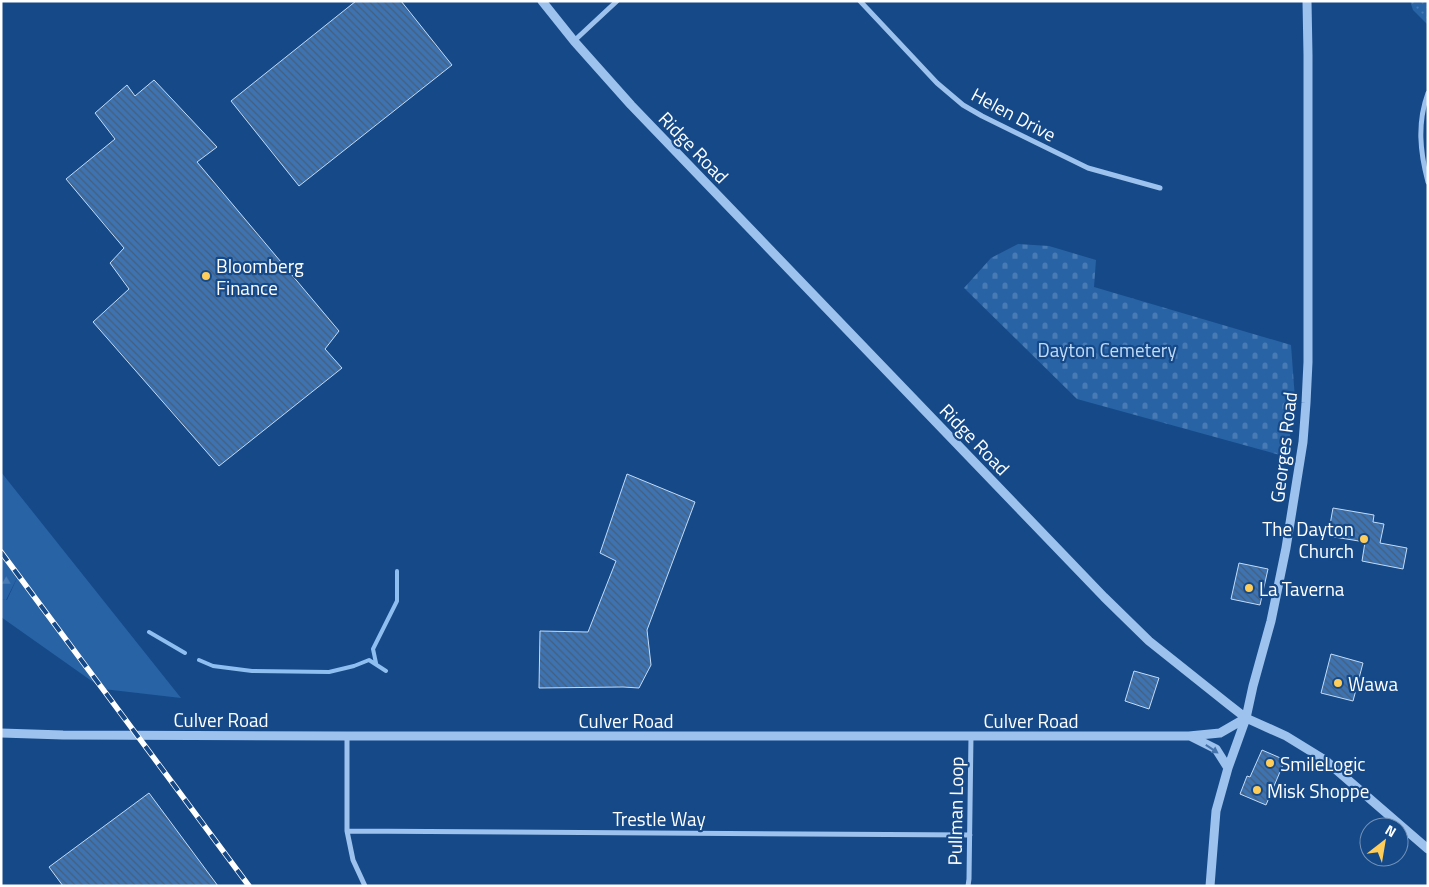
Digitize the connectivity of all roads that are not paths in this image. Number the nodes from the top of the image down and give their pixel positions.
1 (542, 1) edge
2 (616, 1) edge
3 (860, 1) edge
4 (1307, 1) edge
5 (574, 41) junction
6 (1428, 93) edge
7 (1428, 182) edge
8 (1160, 188) dead end
9 (1246, 718) junction
10 (1, 733) edge
11 (347, 736) junction
12 (971, 736) junction
13 (1189, 736) junction
14 (1228, 768) junction
15 (347, 831) junction
16 (970, 835) junction
17 (1428, 849) edge
18 (365, 886) edge
19 (968, 886) edge
20 (1210, 886) edge

1 - 5 street, Ridge Road
2 - 5 street
3 - 8 street, Helen Drive
4 - 9 street, Georges Road
5 - 9 street, Ridge Road
6 - 7 street
9 - 13 street, Culver Road
9 - 14 street, Georges Road
9 - 17 street, Ridge Road
10 - 11 street, Culver Road
11 - 12 street, Culver Road
11 - 15 street
12 - 13 street, Culver Road
12 - 16 street, Pullman Loop
13 -> 14 street
14 - 20 street, Georges Road
15 - 16 street, Trestle Way
15 - 18 street
16 - 19 street, Pullman Loop

